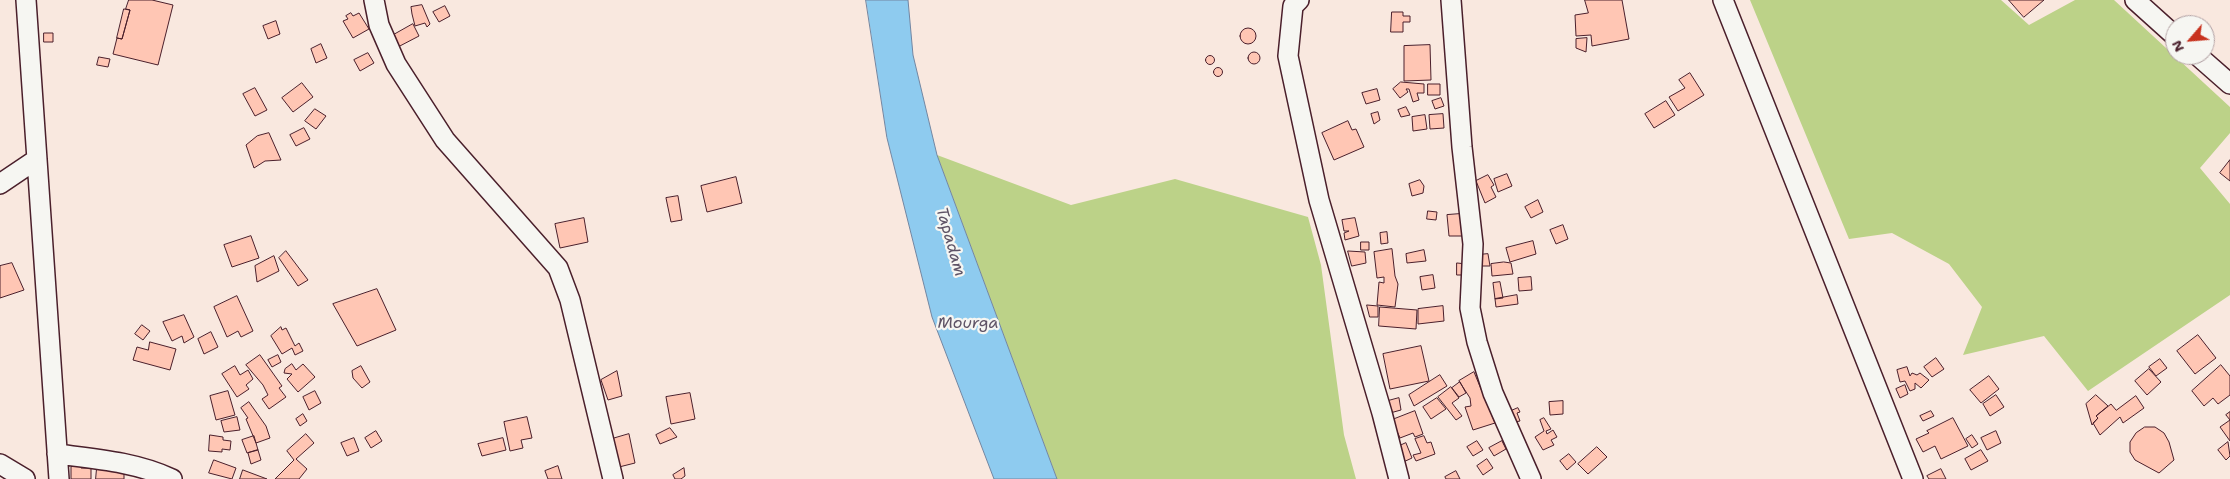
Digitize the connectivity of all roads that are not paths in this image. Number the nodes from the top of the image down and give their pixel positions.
1 (26, 0) edge
2 (374, 0) edge
3 (1300, 0) edge
4 (1451, 0) edge
5 (1723, 0) edge
6 (2135, 0) edge
7 (2165, 27) edge
8 (2208, 65) edge
9 (2230, 84) edge
10 (37, 158) junction
11 (0, 184) edge
12 (57, 454) junction
13 (0, 464) edge
14 (25, 479) edge
15 (59, 479) edge
16 (172, 479) edge
17 (613, 479) edge
18 (1398, 479) edge
19 (1531, 479) edge
20 (1913, 479) edge

1 - 10 street
2 - 17 street
3 - 18 street
4 - 19 street
5 - 20 street
6 - 7 street
8 - 9 street
10 - 11 street
10 - 12 street
12 - 15 street
12 - 16 street
13 - 14 street

